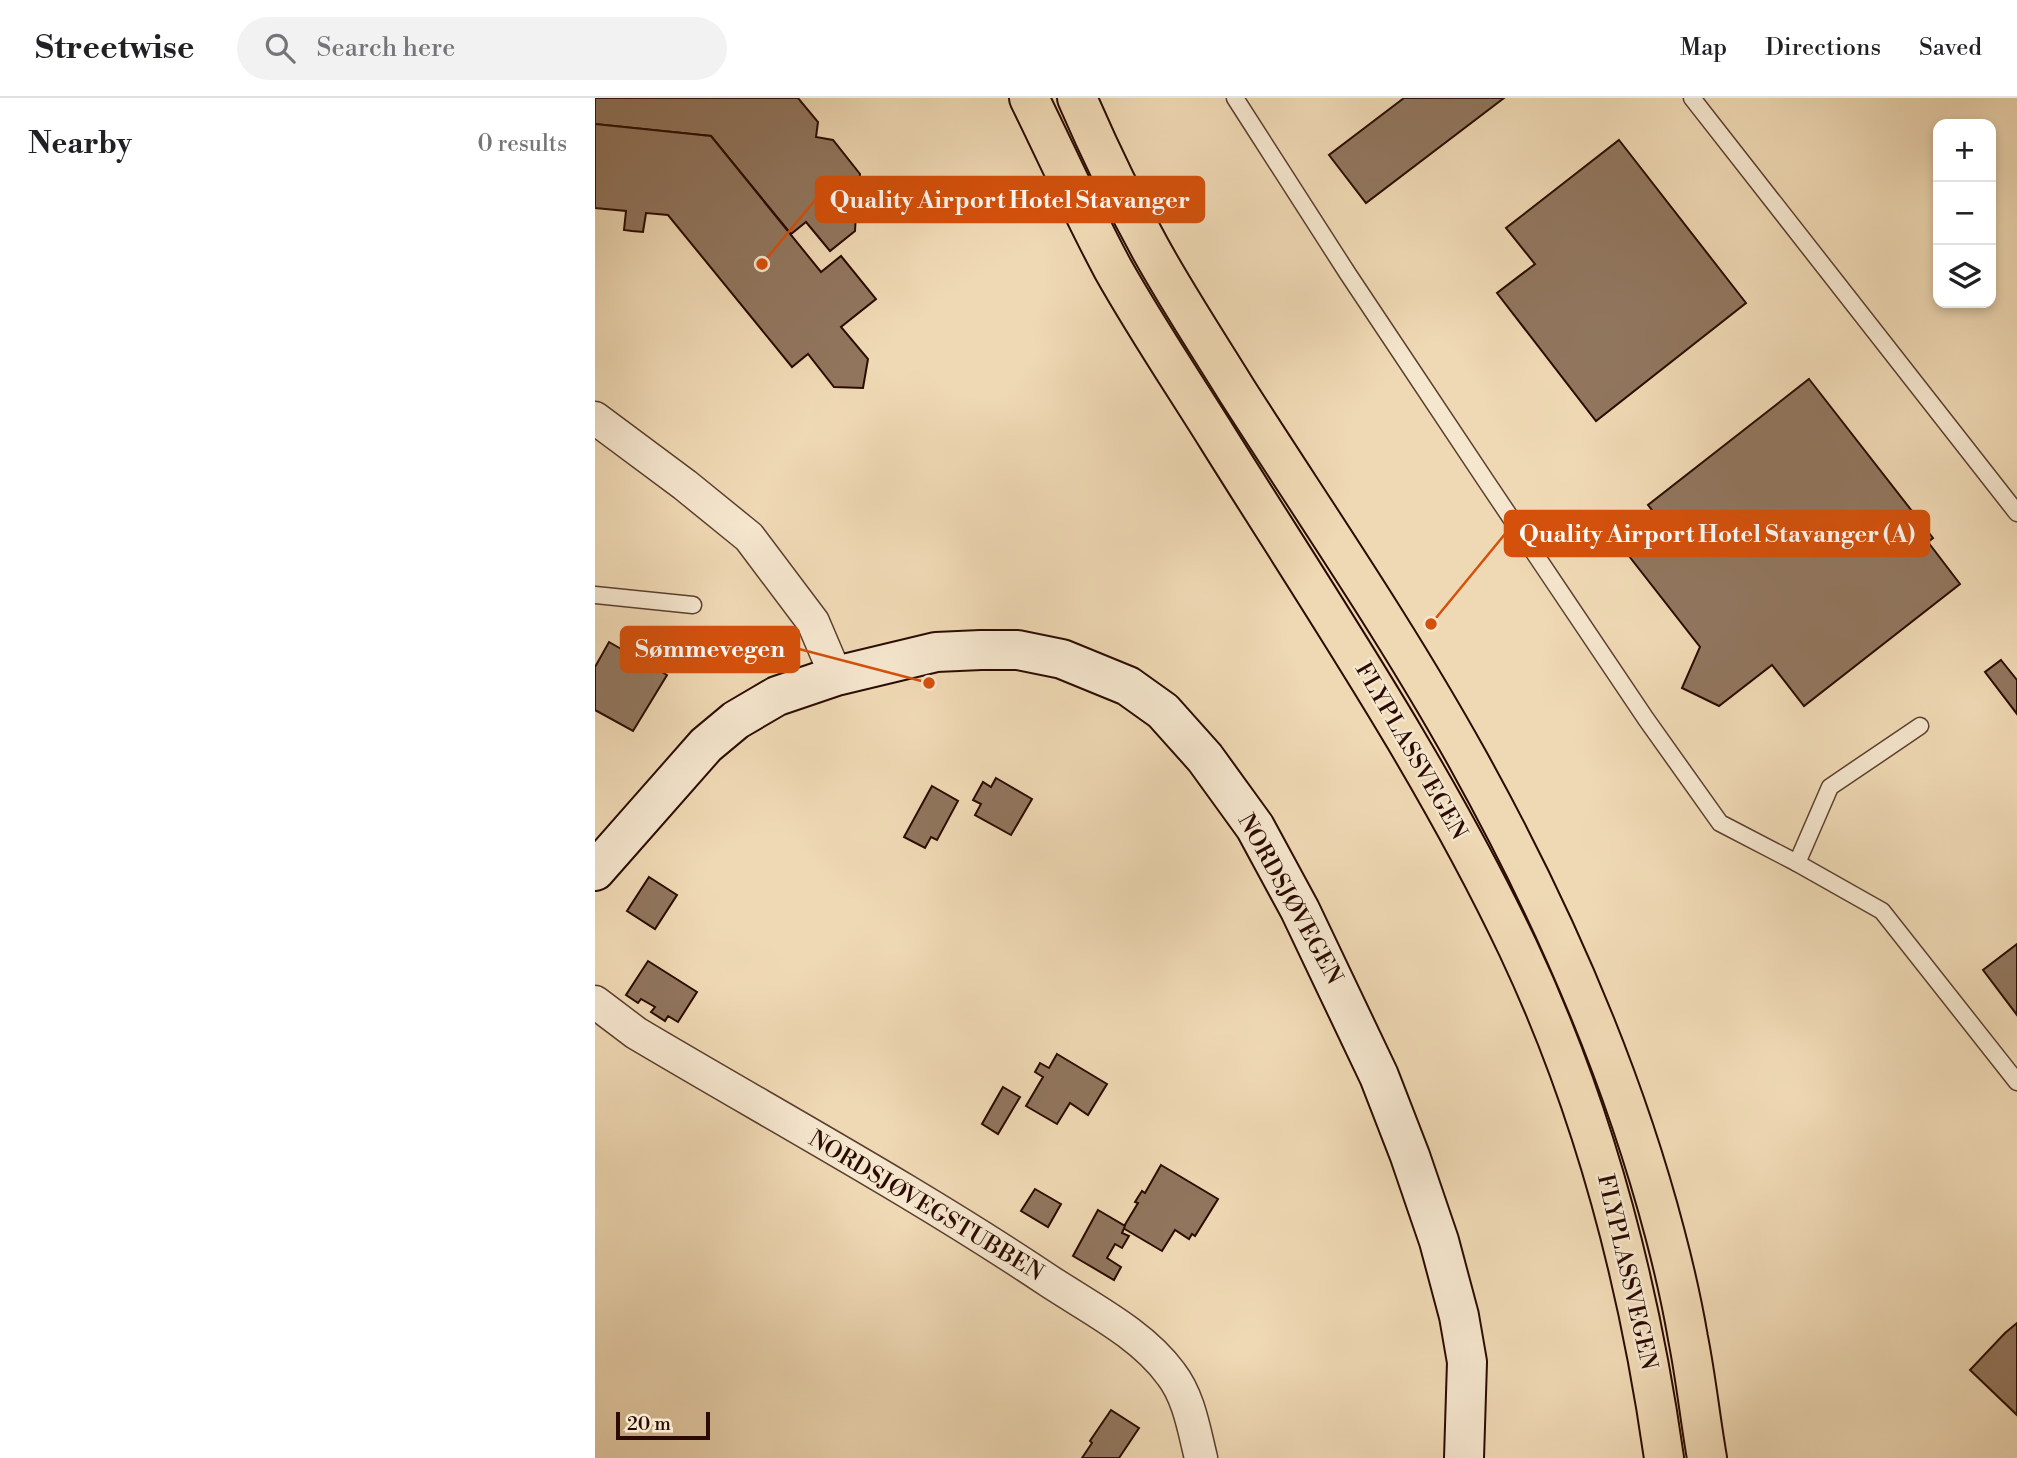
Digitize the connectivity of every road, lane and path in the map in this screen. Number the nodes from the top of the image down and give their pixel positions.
1 (1029, 98) edge
2 (1077, 98) edge
3 (1235, 98) edge
4 (1692, 98) edge
5 (595, 418) edge
6 (2017, 513) edge
7 (595, 595) edge
8 (693, 605) dead end
9 (836, 676) junction
10 (1920, 726) dead end
11 (1797, 863) junction
12 (595, 871) edge
13 (595, 1002) edge
14 (2017, 1082) edge
15 (1201, 1458) edge
16 (1464, 1458) edge
17 (1664, 1458) edge
18 (1707, 1458) edge

1 - 17 highway, FLYPLASSVEGEN
2 - 18 highway, FLYPLASSVEGEN
3 - 11 lane
4 - 6 lane
5 - 9 street
7 - 8 lane
9 - 12 street, NORDSJØVEGEN
9 - 16 street, NORDSJØVEGEN
10 - 11 lane
11 - 14 lane
13 - 15 street, NORDSJØVEGSTUBBEN

